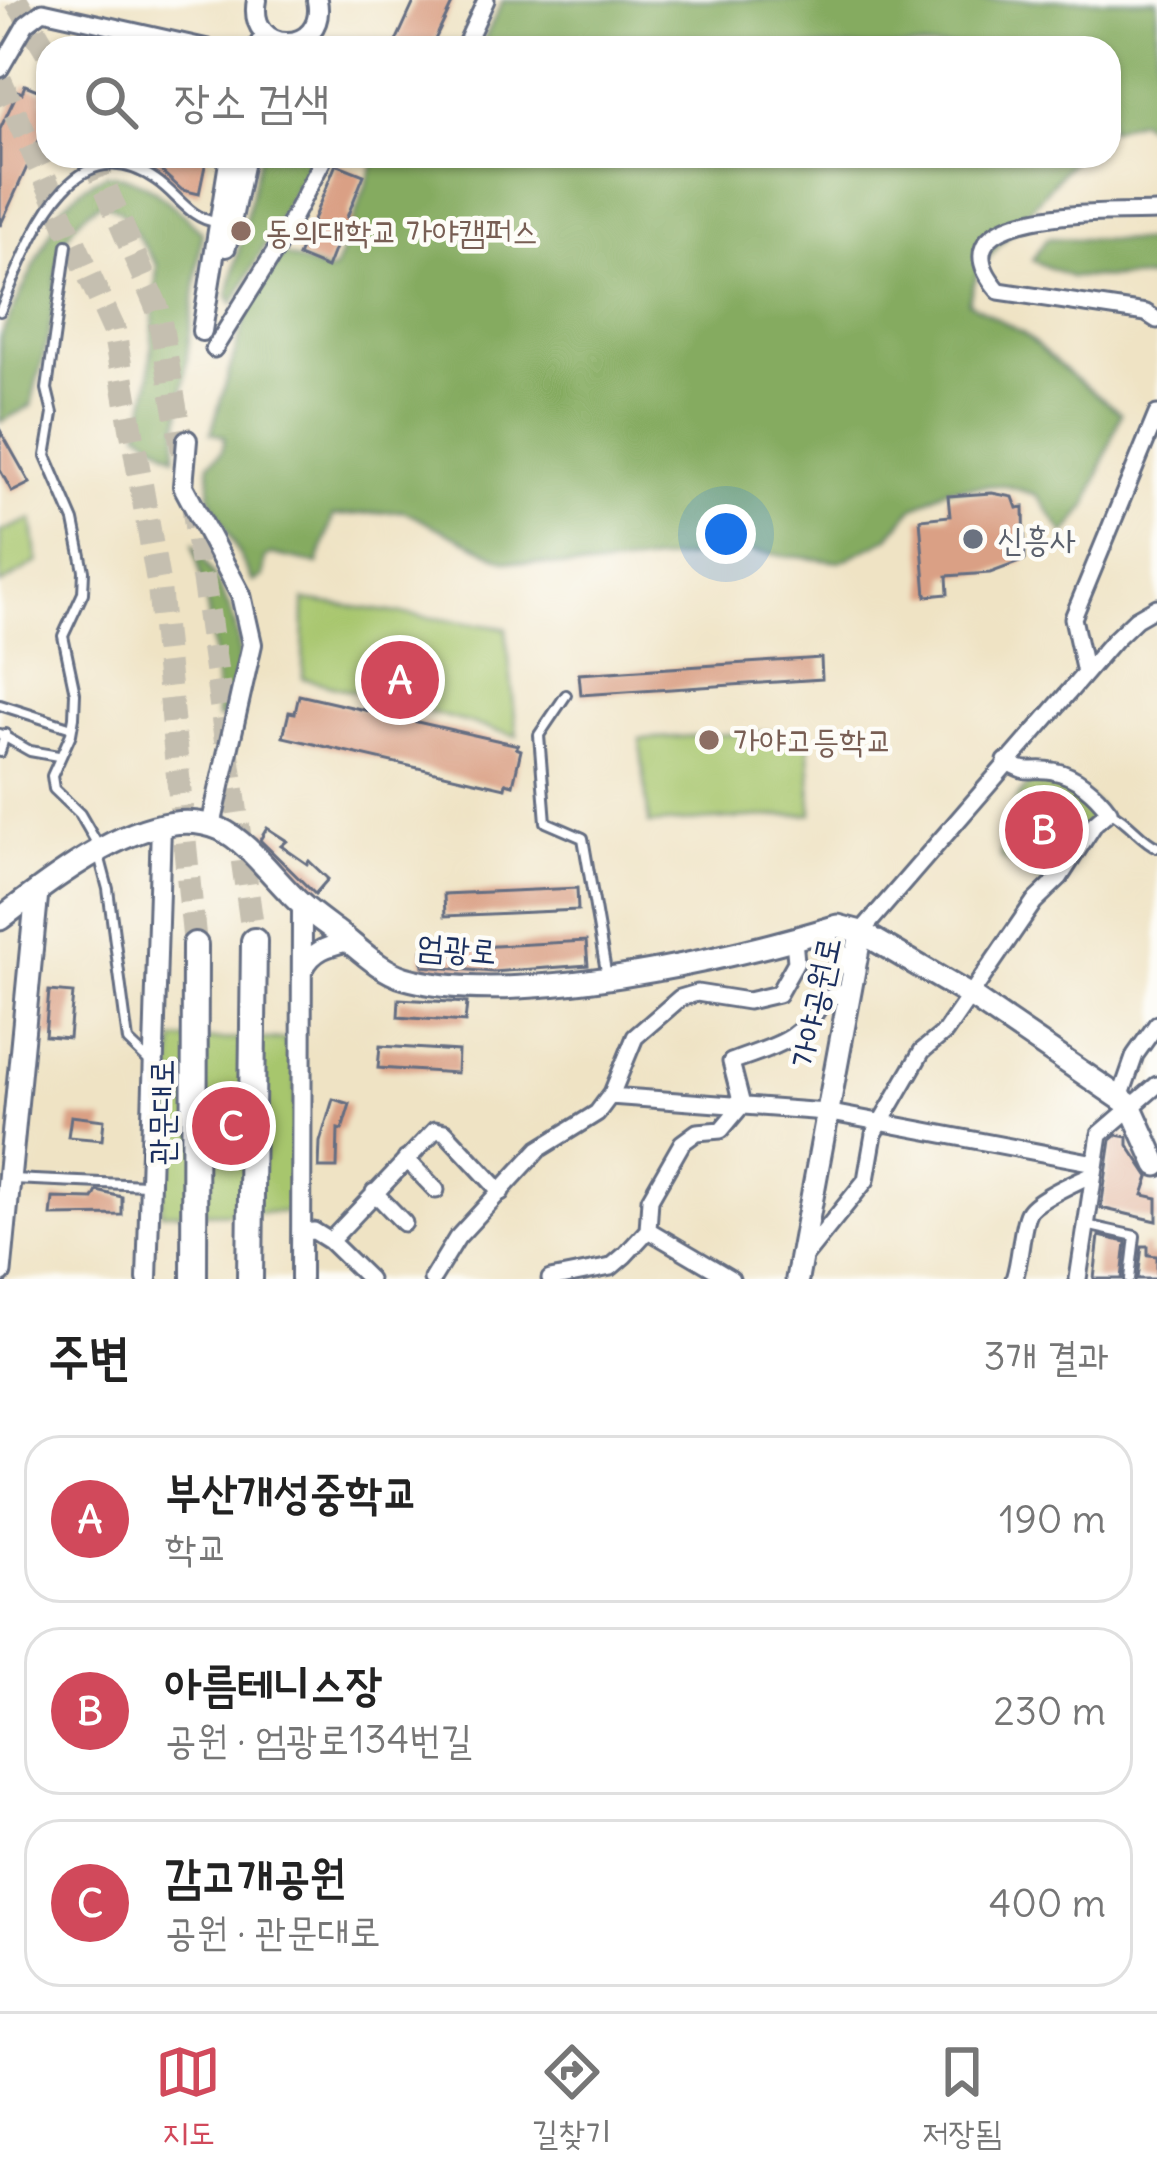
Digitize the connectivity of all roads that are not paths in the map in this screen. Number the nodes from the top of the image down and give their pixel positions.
1 (257, 0) edge
2 (317, 0) edge
3 (486, 0) edge
4 (154, 36) edge
5 (259, 36) edge
6 (305, 36) edge
7 (470, 36) edge
8 (0, 69) edge
9 (97, 168) edge
10 (132, 168) edge
11 (229, 168) edge
12 (240, 168) edge
13 (319, 168) edge
14 (1157, 212) edge
15 (224, 222) junction
16 (68, 245) dead end
17 (0, 310) edge
18 (1157, 320) edge
19 (210, 336) joint
20 (1157, 414) edge
21 (192, 441) tunnel mouth
22 (1157, 607) edge
23 (1085, 673) junction
24 (566, 695) dead end
25 (0, 705) edge
26 (72, 728) junction
27 (2, 734) edge
28 (0, 752) edge
29 (58, 756) junction
30 (1006, 761) junction
31 (1109, 811) junction
32 (161, 825) junction
33 (217, 826) junction
34 (1157, 847) edge
35 (98, 850) junction
36 (160, 862) junction
37 (37, 892) junction
38 (302, 905) junction
39 (0, 919) edge
40 (861, 932) junction
41 (802, 936) junction
42 (254, 941) tunnel mouth
43 (349, 941) junction
44 (195, 945) tunnel mouth
45 (304, 968) junction
46 (852, 968) junction
47 (607, 978) junction
48 (848, 991) junction
49 (969, 995) junction
50 (1157, 1024) edge
51 (156, 1069) junction
52 (1157, 1085) edge
53 (610, 1096) junction
54 (1125, 1101) junction
55 (741, 1106) junction
56 (826, 1112) junction
57 (880, 1122) junction
58 (406, 1159) junction
59 (1157, 1165) edge
60 (1095, 1168) junction
61 (10, 1179) junction
62 (151, 1185) junction
63 (436, 1190) dead end
64 (374, 1192) junction
65 (501, 1192) junction
66 (404, 1222) dead end
67 (1086, 1225) junction
68 (648, 1230) junction
69 (302, 1232) junction
70 (330, 1241) junction
71 (798, 1270) edge
72 (0, 1273) edge
73 (723, 1275) edge
74 (8, 1279) edge
75 (148, 1279) edge
76 (194, 1279) edge
77 (250, 1279) edge
78 (301, 1279) edge
79 (369, 1279) edge
80 (432, 1279) edge
81 (550, 1279) edge
82 (1014, 1279) edge
83 (1078, 1279) edge
84 (1130, 1279) edge

1 - 5 street
2 - 6 street
3 - 7 street
4 - 8 street
9 - 17 lane
10 - 15 lane
11 - 15 street
12 - 15 street
13 - 19 street
14 - 18 street
15 - 19 street
16 - 26 lane
20 - 23 street
21 - 33 street
22 - 23 street, 가야공원로
23 - 30 street, 가야공원로
24 - 47 lane
25 - 26 lane
26 - 29 lane
27 - 28 lane
27 - 29 lane
29 - 35 lane
30 - 31 street
30 - 40 street, 가야공원로
31 - 34 lane
31 - 49 street
32 - 33 main road
32 - 35 main road
32 - 36 street
33 - 36 street
33 - 38 main road, 엄광로
35 - 37 main road
35 - 51 lane
36 - 51 street
37 - 39 main road
37 - 61 main road
38 - 43 main road, 엄광로
38 - 45 street
40 - 41 main road, 엄광로
40 - 46 main road, 가야공원로
40 - 49 main road
41 - 46 main road
41 - 47 main road, 엄광로
41 - 53 street
42 - 77 highway
43 - 45 street
43 - 47 main road, 엄광로
44 - 76 highway, 관문대로
45 - 69 street
46 - 48 main road, 가야공원로
48 - 55 street
48 - 56 main road, 가야공원로
49 - 54 main road
49 - 57 street
50 - 54 street
51 - 62 street
52 - 54 street
53 - 55 street
53 - 65 street
54 - 59 main road
54 - 60 street
55 - 56 street
55 - 68 street
56 - 57 street
56 - 71 main road, 가야공원로
57 - 60 street
57 - 71 street
58 - 63 street
58 - 64 street
58 - 65 street
60 - 67 street
60 - 82 street
61 - 62 lane
61 - 72 main road
62 - 75 street
64 - 66 street
64 - 70 street
65 - 80 street
67 - 83 street
67 - 84 lane
68 - 73 street
68 - 81 street
69 - 70 street
69 - 78 street
70 - 79 street
72 - 74 street

